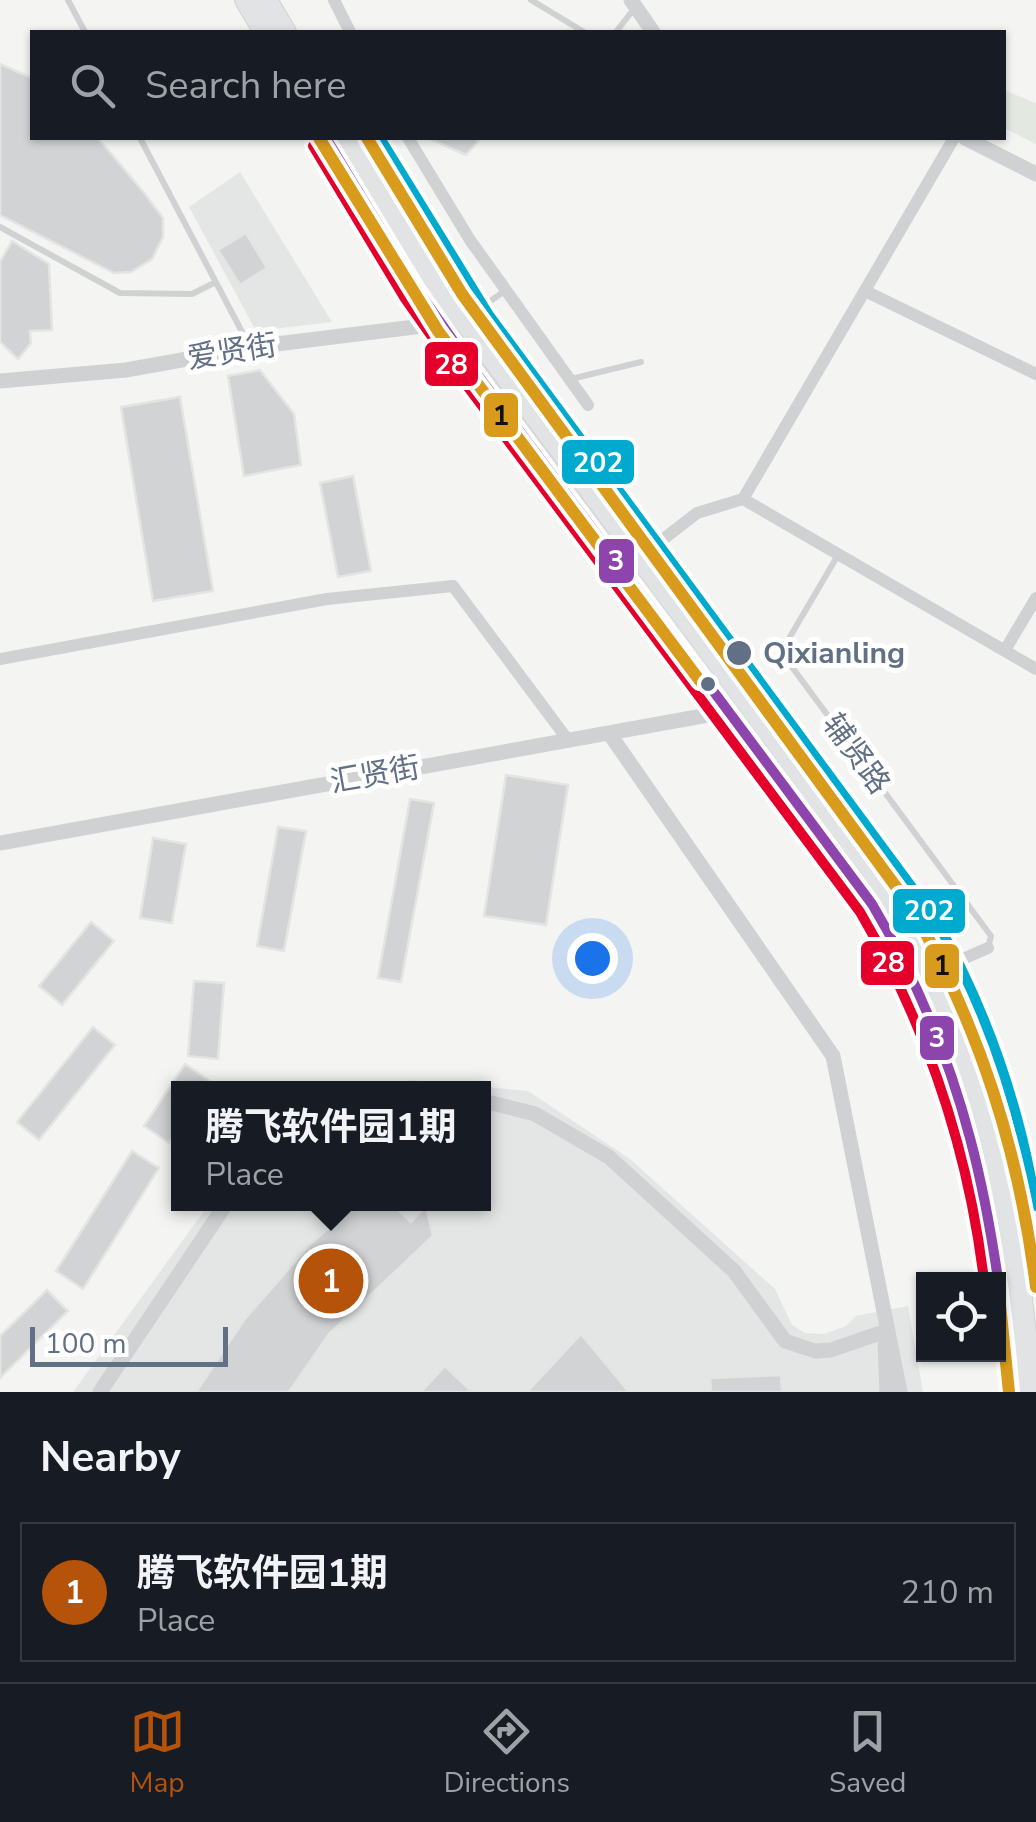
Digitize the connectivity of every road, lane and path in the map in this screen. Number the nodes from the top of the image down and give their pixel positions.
1 (68, 0) edge
2 (245, 0) edge
3 (267, 0) edge
4 (334, 0) edge
5 (531, 0) edge
6 (633, 3) edge
7 (84, 30) edge
8 (263, 30) edge
9 (285, 30) edge
10 (349, 30) edge
11 (581, 30) edge
12 (617, 30) edge
13 (652, 30) edge
14 (141, 140) edge
15 (327, 140) edge
16 (349, 140) edge
17 (409, 140) edge
18 (953, 140) edge
19 (970, 140) edge
20 (1036, 174) edge
21 (0, 226) edge
22 (216, 282) junction
23 (506, 290) junction
24 (865, 291) junction
25 (452, 322) junction
26 (251, 348) junction
27 (641, 362) dead end
28 (1036, 374) edge
29 (570, 379) junction
30 (0, 381) edge
31 (588, 404) dead end
32 (744, 499) junction
33 (839, 554) junction
34 (639, 558) junction
35 (1036, 598) edge
36 (1005, 650) junction
37 (0, 659) edge
38 (1036, 670) edge
39 (750, 707) junction
40 (728, 711) junction
41 (609, 733) junction
42 (568, 740) junction
43 (0, 843) edge
44 (988, 948) joint
45 (935, 971) junction
46 (491, 1104) edge
47 (221, 1211) edge
48 (886, 1332) junction
49 (1025, 1389) edge
50 (100, 1392) edge
51 (887, 1392) edge
52 (900, 1392) edge

1 - 7 lane
2 - 8 highway
3 - 9 highway
4 - 10 street
5 - 11 lane
6 - 12 lane
6 - 13 street
14 - 22 lane
15 - 25 highway
16 - 25 highway
17 - 23 street
18 - 24 street
19 - 20 street
21 - 22 lane
22 - 26 lane
23 - 25 lane
23 - 29 street
24 - 28 street
24 - 32 street
25 - 26 street, 爱贤街
25 - 34 highway
25 - 40 highway
26 - 30 street, 爱贤街
27 - 29 lane
29 - 31 street
32 - 33 street
32 - 34 street
33 - 36 street
33 - 44 lane, 辅贤路
34 - 39 highway
35 - 36 street
36 - 38 street
37 - 42 street
39 - 40 street, 汇贤街
39 - 45 highway
40 - 41 street, 汇贤街
40 - 49 highway
41 - 42 street, 汇贤街
41 - 48 street
42 - 43 street, 汇贤街
44 - 45 street
45 - 49 highway
46 - 48 street
47 - 50 street
48 - 51 street
48 - 52 street

